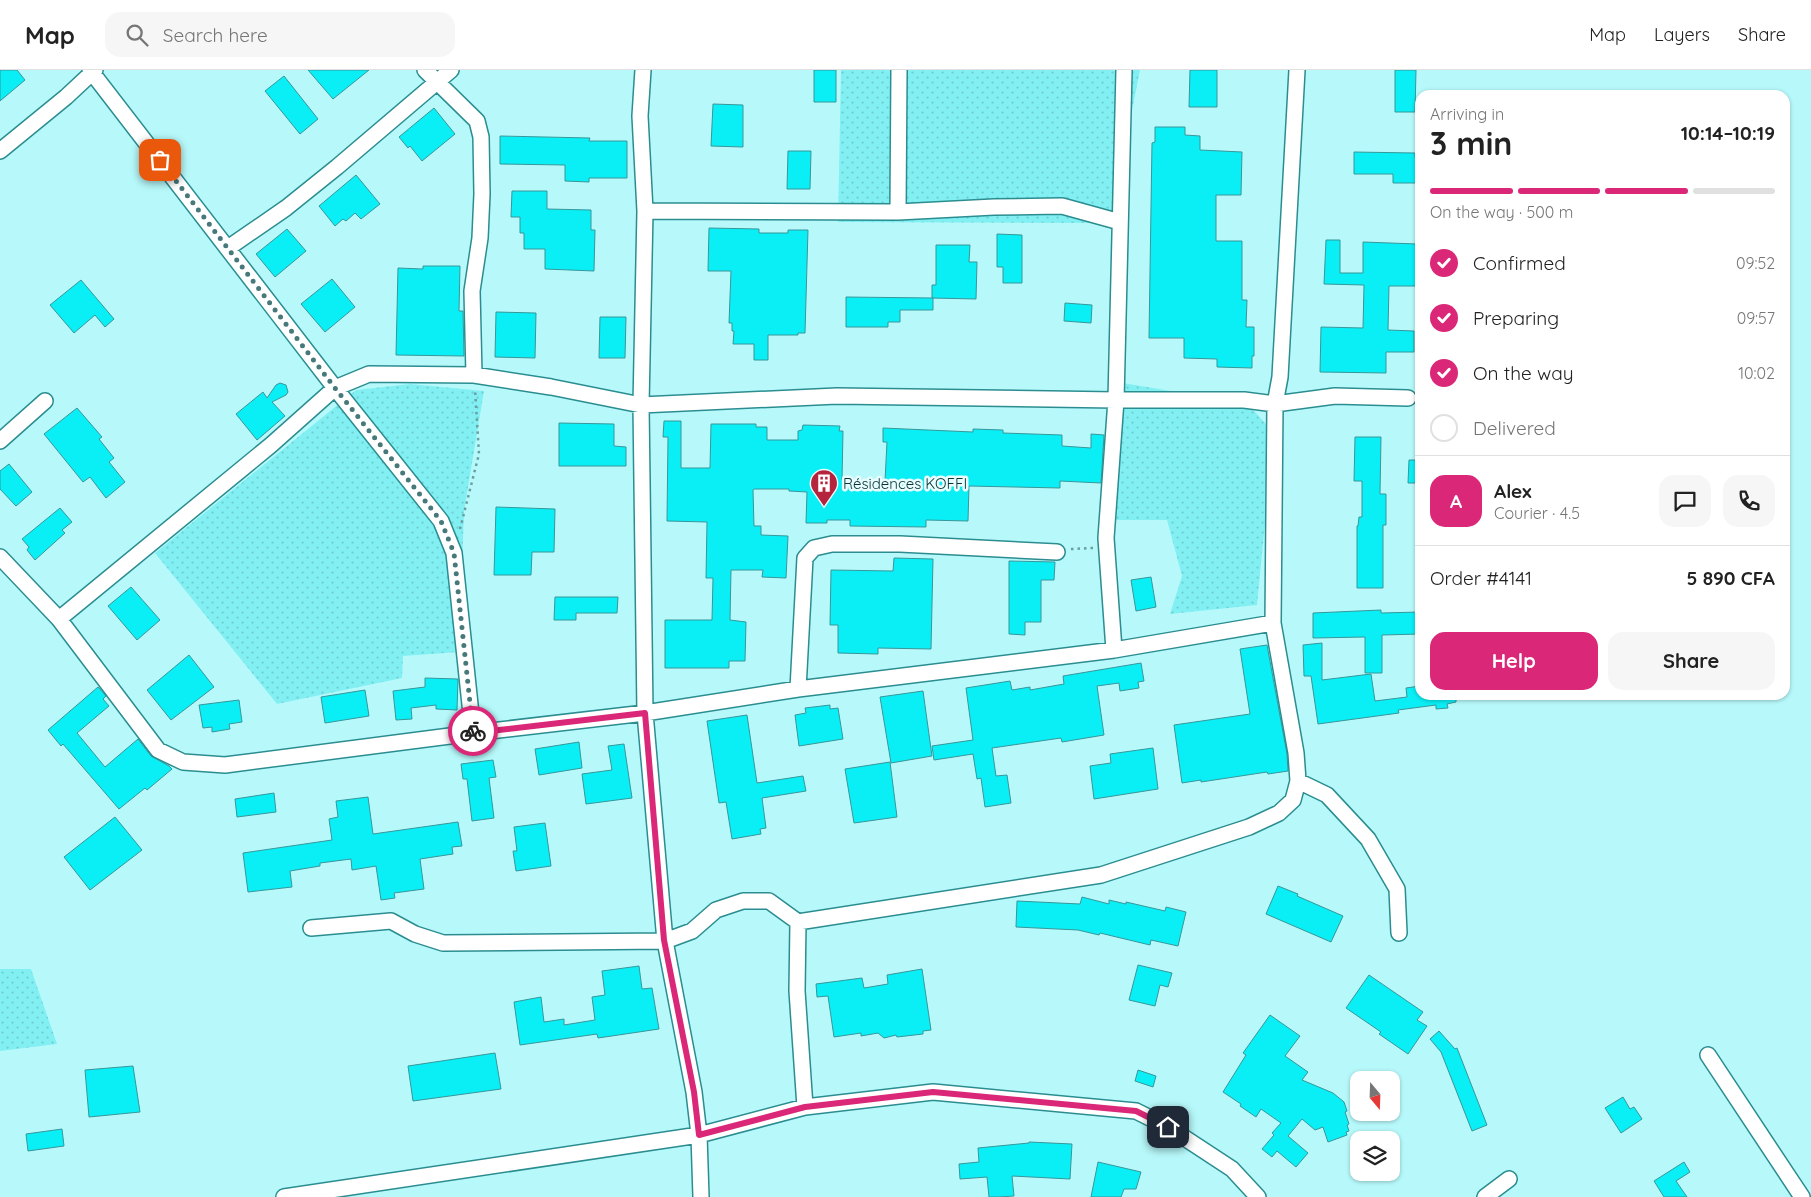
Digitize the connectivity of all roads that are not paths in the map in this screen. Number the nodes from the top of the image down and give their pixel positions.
1 (425, 70) edge
2 (451, 70) edge
3 (643, 70) edge
4 (899, 70) edge
5 (1124, 70) edge
6 (1297, 70) edge
7 (92, 71) edge
8 (437, 83) junction
9 (0, 151) edge
10 (645, 211) junction
11 (898, 212) junction
12 (1120, 222) junction
13 (228, 248) junction
14 (474, 375) junction
15 (335, 388) junction
16 (1408, 398) dead end
17 (1116, 400) junction
18 (45, 401) dead end
19 (1275, 404) junction
20 (641, 405) junction
21 (0, 441) edge
22 (1057, 552) road end
23 (0, 557) edge
24 (60, 619) junction
25 (1273, 623) junction
26 (1114, 650) junction
27 (798, 689) junction
28 (645, 713) junction
29 (473, 733) junction
30 (1298, 781) junction
31 (798, 922) junction
32 (311, 928) dead end
33 (1399, 933) dead end
34 (664, 940) junction
35 (1708, 1055) dead end
36 (805, 1107) junction
37 (699, 1135) junction
38 (1509, 1179) dead end
39 (284, 1197) edge
40 (701, 1197) edge
41 (1258, 1197) edge
42 (1485, 1197) edge
43 (1802, 1197) edge

1 - 8 street
2 - 8 street
3 - 10 street
4 - 11 street
5 - 12 street
6 - 19 street
7 - 9 street
7 - 13 street
8 - 13 street
8 - 14 street
10 - 11 street
10 - 20 street
11 - 12 street
12 - 17 street
13 - 15 street
14 - 15 street
14 - 20 street
15 - 24 street
15 - 29 street
16 - 19 street
17 - 19 street
17 - 20 street
17 - 26 street
18 - 21 street
19 - 25 street
20 - 28 street
22 - 27 street
23 - 24 street
24 - 29 street
25 - 26 street
25 - 30 street
26 - 27 street
27 - 28 street
28 - 29 street
28 - 34 street
30 - 31 street
30 - 33 street
31 - 34 street
31 - 36 street
32 - 34 street
34 - 37 street
35 - 43 street
36 - 37 street
36 - 41 street
37 - 39 street
37 - 40 street
38 - 42 street

